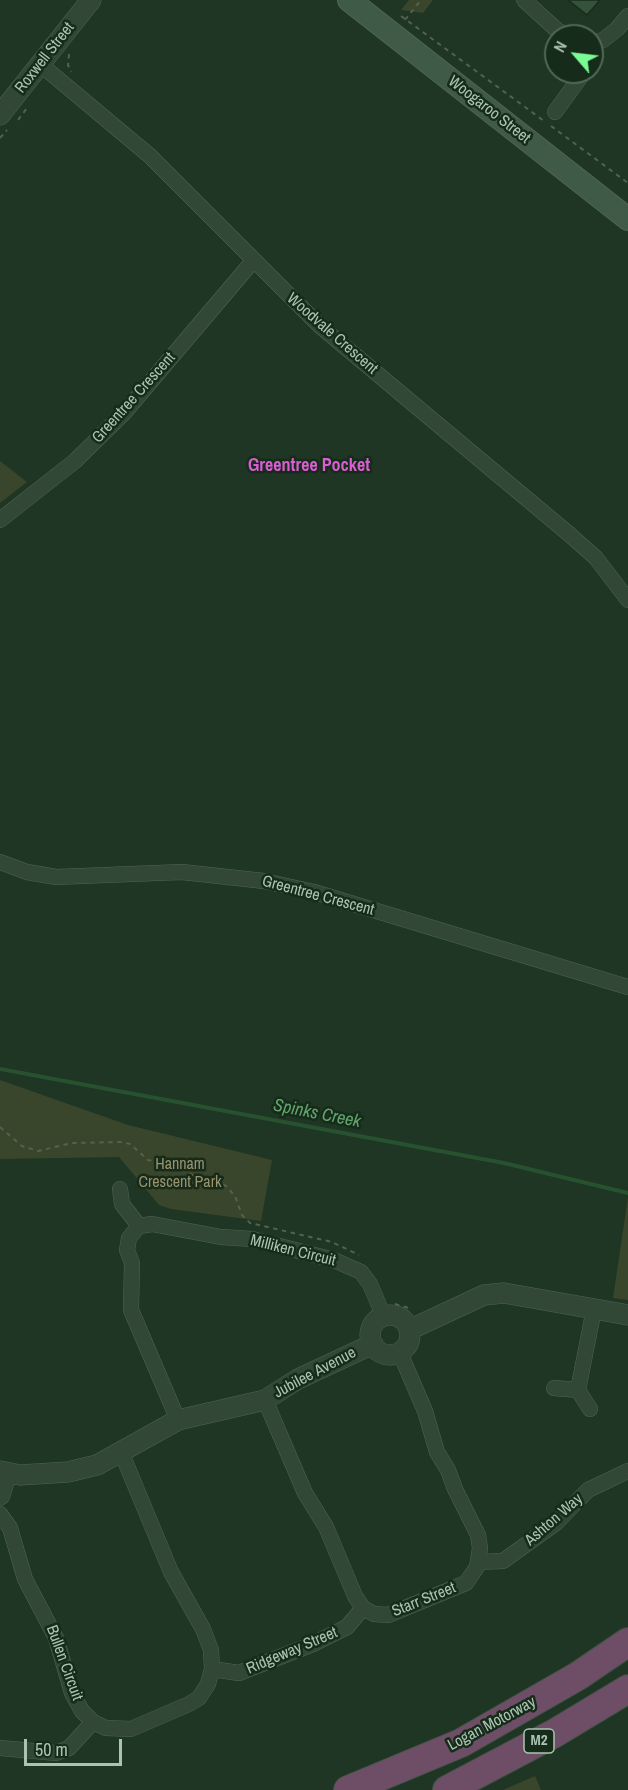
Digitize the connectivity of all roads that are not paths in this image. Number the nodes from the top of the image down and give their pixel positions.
1 (91, 0) edge
2 (349, 0) edge
3 (524, 0) edge
4 (628, 16) edge
5 (550, 24) edge
6 (604, 39) edge
7 (40, 64) junction
8 (575, 84) edge
9 (555, 112) dead end
10 (0, 115) edge
11 (628, 219) edge
12 (253, 261) junction
13 (0, 520) edge
14 (628, 600) edge
15 (0, 862) edge
16 (628, 987) edge
17 (120, 1188) dead end
18 (139, 1226) junction
19 (594, 1309) junction
20 (388, 1310) junction
21 (628, 1315) edge
22 (410, 1330) junction
23 (373, 1344) junction
24 (400, 1353) junction
25 (554, 1388) dead end
26 (578, 1390) junction
27 (265, 1400) junction
28 (590, 1409) dead end
29 (178, 1420) junction
30 (122, 1454) junction
31 (628, 1471) edge
32 (1, 1484) edge
33 (1, 1515) edge
34 (479, 1562) junction
35 (363, 1608) junction
36 (628, 1642) edge
37 (212, 1669) junction
38 (628, 1689) edge
39 (93, 1722) junction
40 (0, 1748) edge
41 (348, 1790) edge
42 (447, 1790) edge

1 - 7 street, Roxwell Street
2 - 11 main road, Woogaroo Street
3 - 5 street
4 - 6 street
7 - 10 street, Roxwell Street
7 - 12 street, Woodvale Crescent
8 - 9 street
12 - 13 street, Greentree Crescent
12 - 14 street, Woodvale Crescent
15 - 16 street, Greentree Crescent
17 - 18 street
18 - 20 street, Milliken Circuit
18 - 29 street
19 - 21 street
19 - 22 street
19 - 26 street
20 - 22 street
20 - 23 street, Jubilee Avenue
22 - 24 street
23 - 24 street, Jubilee Avenue
23 - 27 street, Jubilee Avenue
24 - 34 street
25 - 26 street
26 - 28 street
27 - 29 street, Jubilee Avenue
27 - 35 street
29 - 30 street, Jubilee Avenue
30 - 32 street, Jubilee Avenue
30 - 37 street
31 - 34 street, Ashton Way
32 - 33 street, Bullen Circuit
33 - 39 street, Bullen Circuit
34 - 35 street, Starr Street
35 - 37 street, Ridgeway Street
36 - 41 highway, Logan Motorway / M2
37 - 39 street
38 - 42 highway, M2
39 - 40 street

